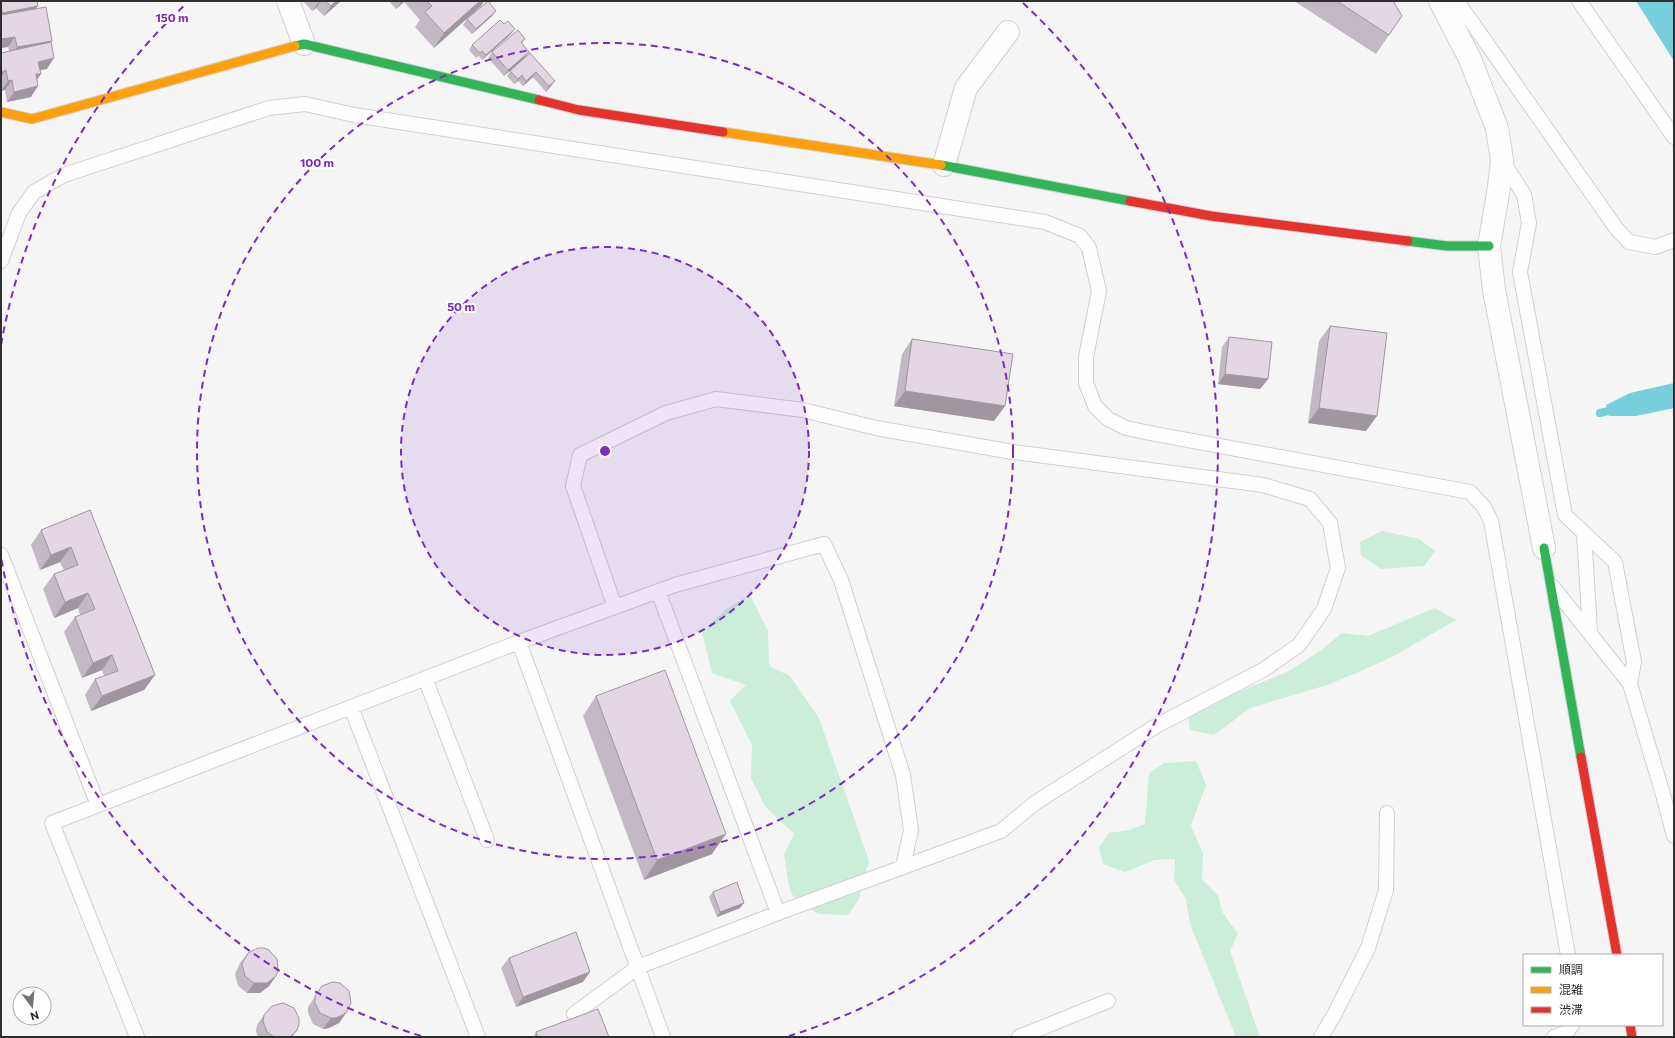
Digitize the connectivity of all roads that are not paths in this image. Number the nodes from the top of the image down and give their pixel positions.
1 (288, 1) edge
2 (1440, 1) edge
3 (1457, 1) edge
4 (1580, 1) edge
5 (1008, 32) dead end
6 (304, 44) junction
7 (1, 112) edge
8 (1674, 137) edge
9 (1502, 160) junction
10 (944, 165) junction
11 (1674, 240) edge
12 (1489, 246) junction
13 (1, 261) edge
14 (1584, 533) junction
15 (1544, 548) joint
16 (1, 555) edge
17 (1550, 584) junction
18 (658, 591) junction
19 (615, 607) junction
20 (1590, 632) junction
21 (519, 642) junction
22 (425, 678) junction
23 (1630, 684) junction
24 (351, 707) junction
25 (98, 805) junction
26 (1387, 813) dead end
27 (1674, 836) edge
28 (487, 840) dead end
29 (903, 867) junction
30 (778, 913) junction
31 (1568, 954) edge
32 (1617, 954) edge
33 (638, 967) junction
34 (1108, 1001) dead end
35 (574, 1014) dead end
36 (1571, 1026) edge
37 (1630, 1026) edge
38 (137, 1037) edge
39 (478, 1037) edge
40 (663, 1037) edge
41 (1019, 1037) edge
42 (1321, 1037) edge
43 (1554, 1037) edge
44 (1632, 1037) edge

1 - 6 street
2 - 9 street
3 - 11 lane
4 - 8 lane
5 - 10 street
6 - 7 street
6 - 10 street
9 - 12 street
9 - 14 lane
10 - 12 street
12 - 15 street
13 - 31 lane
14 - 20 lane
14 - 23 lane
15 - 17 street
16 - 25 lane
17 - 20 lane
17 - 32 street
18 - 19 lane
18 - 29 lane
18 - 30 lane
19 - 21 lane
19 - 29 lane
20 - 23 lane
21 - 22 lane
21 - 33 lane
22 - 24 lane
22 - 28 lane
23 - 27 lane
24 - 25 lane
24 - 39 lane
25 - 38 lane
26 - 42 lane
29 - 30 lane
30 - 33 lane
33 - 35 lane
33 - 40 lane
34 - 41 lane
36 - 43 lane
37 - 44 street

